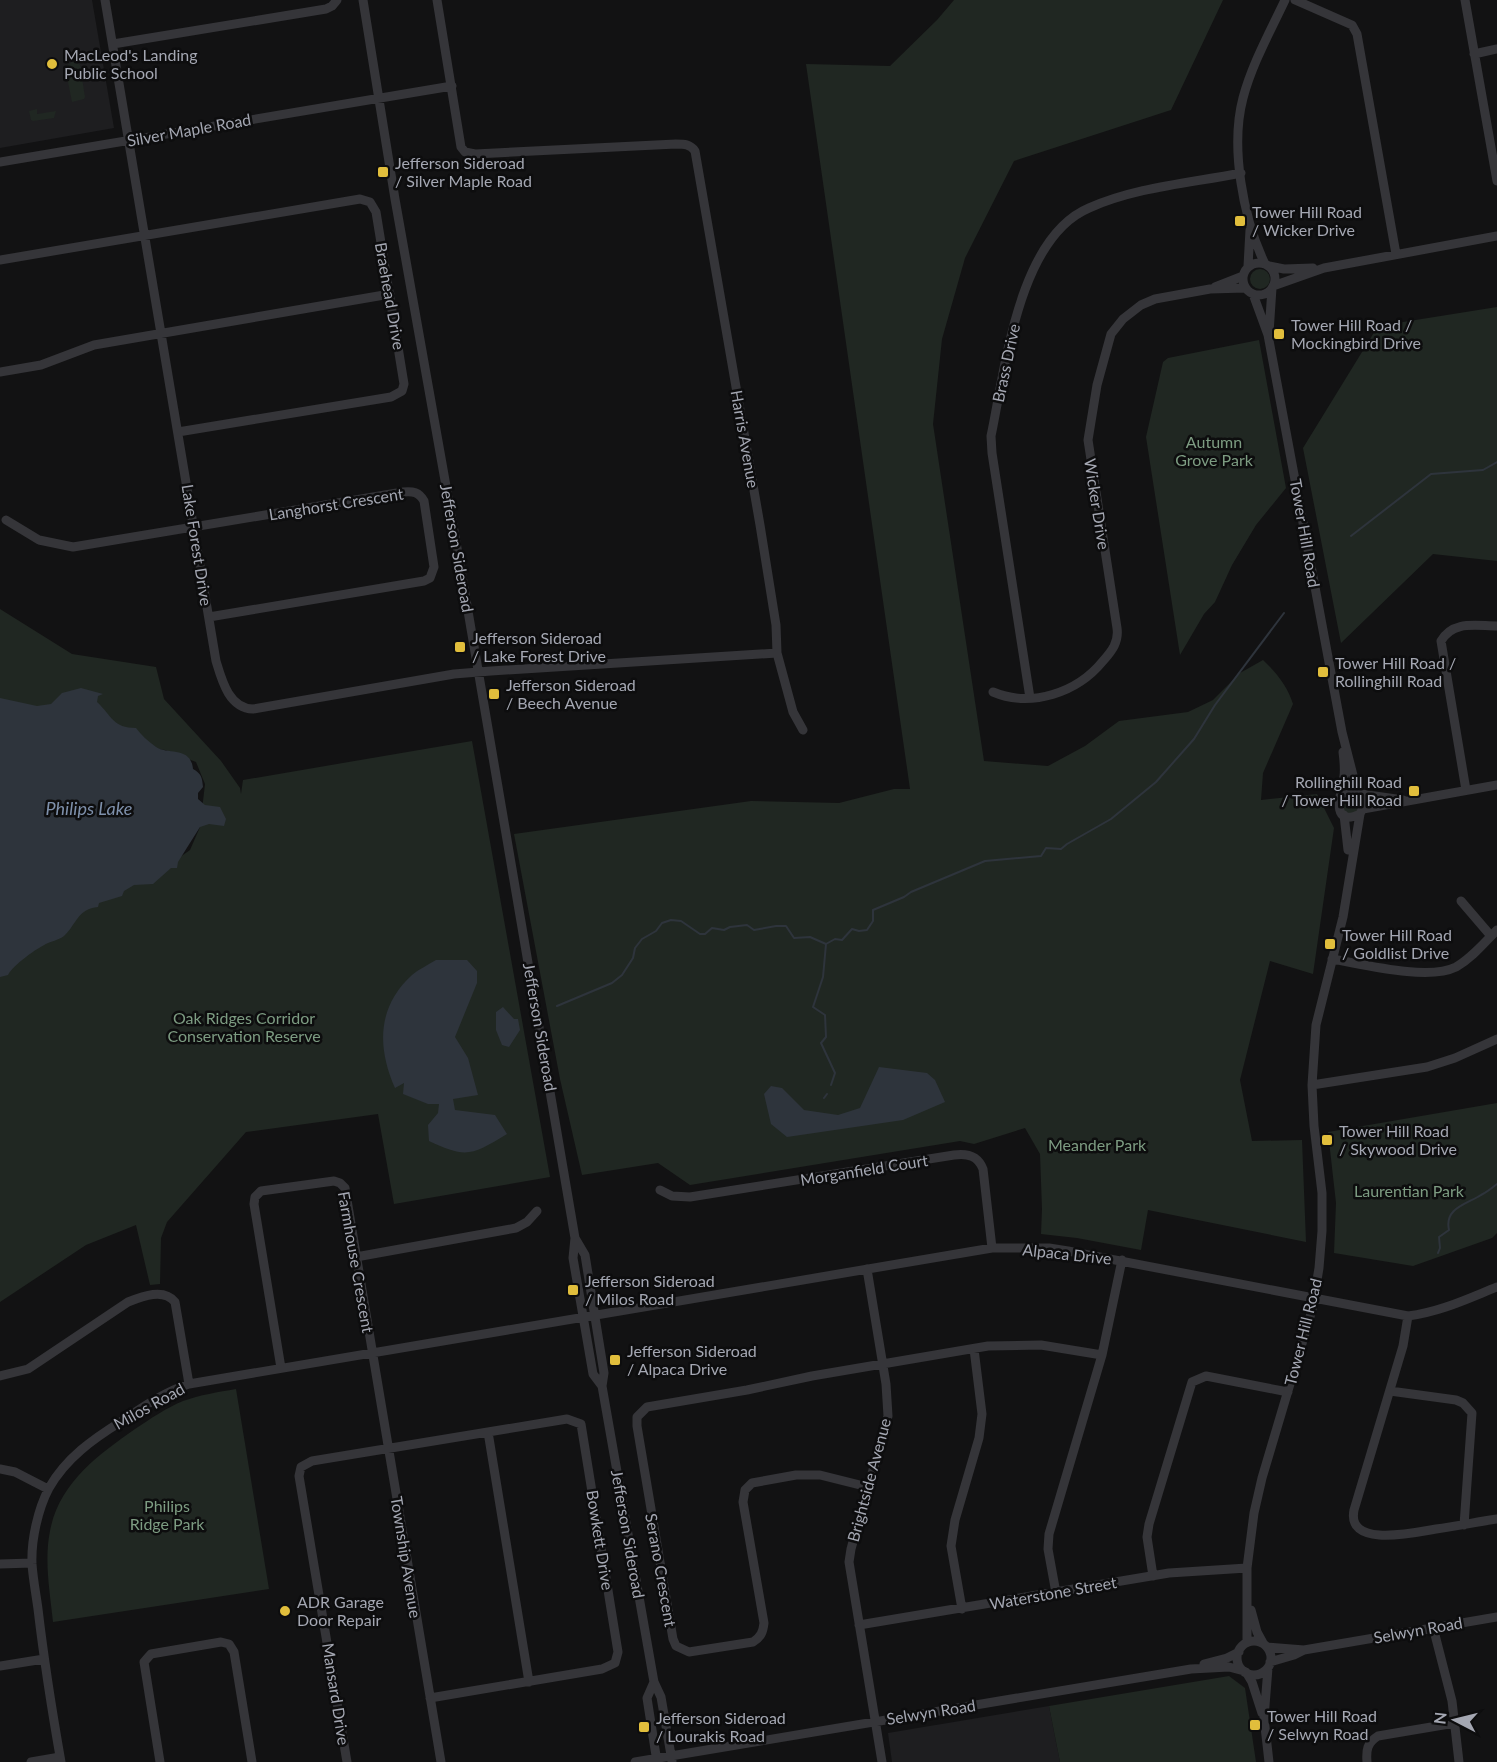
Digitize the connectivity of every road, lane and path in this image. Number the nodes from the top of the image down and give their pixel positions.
1 (105, 0) edge
2 (337, 0) edge
3 (363, 0) edge
4 (437, 0) edge
5 (1285, 0) edge
6 (1295, 0) edge
7 (1465, 0) edge
8 (113, 44) junction
9 (1497, 49) edge
10 (1474, 54) junction
11 (452, 86) junction
12 (378, 99) junction
13 (129, 140) junction
14 (1494, 145) edge
15 (0, 162) edge
16 (1241, 173) junction
17 (1497, 181) edge
18 (1250, 225) junction
19 (146, 235) junction
20 (1497, 236) edge
21 (1396, 254) junction
22 (0, 261) edge
23 (1267, 265) junction
24 (1248, 266) junction
25 (1324, 268) junction
26 (1242, 276) junction
27 (1273, 287) junction
28 (1210, 289) junction
29 (1249, 291) junction
30 (390, 294) junction
31 (162, 333) junction
32 (1268, 335) junction
33 (0, 372) edge
34 (178, 432) junction
35 (6, 520) dead end
36 (194, 527) junction
37 (209, 617) junction
38 (1497, 626) edge
39 (777, 653) junction
40 (478, 672) junction
41 (993, 692) dead end
42 (1030, 698) junction
43 (803, 730) dead end
44 (1342, 732) junction
45 (1497, 784) edge
46 (1466, 790) junction
47 (1359, 793) junction
48 (1341, 795) junction
49 (1411, 800) junction
50 (1361, 811) junction
51 (1344, 815) junction
52 (1349, 882) junction
53 (1461, 901) dead end
54 (1494, 933) edge
55 (1332, 958) junction
56 (1497, 1039) edge
57 (1312, 1085) junction
58 (660, 1190) dead end
59 (537, 1212) dead end
60 (575, 1238) junction
61 (992, 1248) junction
62 (356, 1257) junction
63 (1122, 1260) junction
64 (867, 1269) junction
65 (1497, 1287) edge
66 (1314, 1298) junction
67 (595, 1315) junction
68 (1408, 1316) junction
69 (583, 1317) junction
70 (974, 1349) junction
71 (372, 1352) junction
72 (1102, 1355) junction
73 (882, 1364) junction
74 (281, 1368) junction
75 (0, 1376) edge
76 (189, 1384) junction
77 (602, 1386) junction
78 (1390, 1391) junction
79 (1288, 1392) junction
80 (488, 1432) junction
81 (388, 1448) junction
82 (0, 1469) edge
83 (868, 1487) junction
84 (48, 1490) junction
85 (1497, 1519) edge
86 (1464, 1525) junction
87 (32, 1563) junction
88 (0, 1564) edge
89 (1247, 1568) junction
90 (1153, 1576) junction
91 (1056, 1593) junction
92 (1248, 1602) junction
93 (962, 1609) junction
94 (1497, 1617) edge
95 (859, 1625) junction
96 (1433, 1628) junction
97 (1247, 1642) junction
98 (1265, 1645) junction
99 (1304, 1650) junction
100 (1239, 1652) junction
101 (44, 1659) junction
102 (1269, 1665) junction
103 (0, 1666) edge
104 (1191, 1669) junction
105 (1245, 1672) junction
106 (530, 1682) junction
107 (654, 1682) junction
108 (430, 1698) junction
109 (1264, 1718) junction
110 (875, 1721) junction
111 (1455, 1723) junction
112 (60, 1759) edge
113 (672, 1759) edge
114 (657, 1760) edge
115 (31, 1762) edge
116 (159, 1762) edge
117 (252, 1762) edge
118 (347, 1762) edge
119 (441, 1762) edge
120 (635, 1762) edge
121 (882, 1762) edge
122 (1269, 1762) edge
123 (1367, 1762) edge
124 (1459, 1762) edge

1 - 8 street, Lake Forest Drive
2 - 8 street
3 - 12 street, Jefferson Sideroad
4 - 11 street
5 - 16 street
6 - 21 street
7 - 10 street
8 - 13 street, Lake Forest Drive
9 - 10 street
10 - 14 street
11 - 12 street, Silver Maple Road
11 - 39 street, Harris Avenue
12 - 13 street, Silver Maple Road
12 - 40 street, Jefferson Sideroad
13 - 15 street, Silver Maple Road
13 - 19 street, Lake Forest Drive
14 - 17 street
16 - 18 street
16 - 42 street, Brass Drive
18 - 23 street
18 - 24 street
19 - 22 street
19 - 30 street, Braehead Drive
19 - 31 street, Lake Forest Drive
20 - 21 street
21 - 25 street
23 - 24 street
23 - 25 street
23 - 27 street
24 - 26 street
25 - 27 street
26 - 28 street, Wicker Drive
26 - 29 street
27 - 29 street
27 - 32 street, Tower Hill Road
28 - 29 street, Wicker Drive
28 - 42 street, Wicker Drive
29 - 32 street, Tower Hill Road
30 - 31 street
30 - 34 street, Braehead Drive
31 - 33 street
31 - 34 street, Lake Forest Drive
32 - 44 street, Tower Hill Road
34 - 36 street, Lake Forest Drive
35 - 36 street
36 - 37 street, Lake Forest Drive
36 - 37 street, Langhorst Crescent
37 - 40 street, Lake Forest Drive
38 - 46 street
39 - 40 street
39 - 43 street, Harris Avenue
40 - 60 street, Jefferson Sideroad
41 - 42 street, Wicker Drive
44 - 47 street, Tower Hill Road
44 - 48 street, Tower Hill Road
45 - 46 street
46 - 49 street
47 - 48 street
47 - 49 street
47 - 50 street
48 - 51 street
49 - 50 street
50 - 51 street
50 - 52 street, Tower Hill Road
51 - 52 street, Tower Hill Road
52 - 55 street, Tower Hill Road
53 - 54 street
54 - 55 street
55 - 57 street, Tower Hill Road
56 - 57 street
57 - 66 street, Tower Hill Road
58 - 61 street, Morganfield Court
59 - 62 street
60 - 67 street, Jefferson Sideroad
60 - 69 street, Jefferson Sideroad
61 - 63 street, Alpaca Drive
61 - 64 street, Alpaca Drive
62 - 71 street, Farmhouse Crescent
62 - 74 street, Farmhouse Crescent
63 - 66 street, Alpaca Drive
63 - 72 street
64 - 67 street, Alpaca Drive
64 - 73 street, Brightside Avenue
65 - 68 street, Alpaca Drive
66 - 68 street, Alpaca Drive
66 - 79 street, Tower Hill Road
67 - 69 street, Alpaca Drive
67 - 77 street, Jefferson Sideroad
68 - 78 street
69 - 71 street, Milos Road
69 - 77 street, Jefferson Sideroad
70 - 72 street
70 - 73 street
70 - 93 street
71 - 74 street, Milos Road
71 - 81 street, Township Avenue
72 - 91 street
73 - 83 street, Brightside Avenue
73 - 83 street, Serano Crescent
74 - 76 street, Milos Road
75 - 76 street
76 - 84 street, Milos Road
77 - 107 street, Jefferson Sideroad
78 - 86 street
78 - 86 street
79 - 89 street, Tower Hill Road
79 - 90 street
80 - 81 street, Bowkett Drive
80 - 106 street
80 - 106 street, Bowkett Drive
81 - 108 street, Township Avenue
81 - 118 street, Mansard Drive
82 - 84 street
83 - 95 street, Brightside Avenue
84 - 87 street, Milos Road
85 - 86 street
87 - 88 street
87 - 101 street, Milos Road
89 - 90 street, Waterstone Street
89 - 92 street, Tower Hill Road
90 - 91 street, Waterstone Street
91 - 93 street, Waterstone Street
92 - 97 street, Tower Hill Road
92 - 98 street, Tower Hill Road
93 - 95 street, Waterstone Street
94 - 96 street, Selwyn Road
95 - 110 street, Brightside Avenue
96 - 99 street, Selwyn Road
96 - 111 street
97 - 98 street
97 - 100 street
98 - 99 street, Selwyn Road
98 - 102 street
99 - 102 street, Selwyn Road
100 - 104 street, Selwyn Road
100 - 105 street
101 - 103 street
101 - 112 street, Milos Road
102 - 105 street
102 - 109 street
104 - 105 street, Selwyn Road
104 - 110 street, Selwyn Road
105 - 109 street
106 - 108 street, Bowkett Drive
107 - 113 street, Jefferson Sideroad
107 - 114 street, Jefferson Sideroad
108 - 119 street, Township Avenue
109 - 122 street
110 - 113 street, Selwyn Road
110 - 121 street, Brightside Avenue
111 - 123 street
111 - 124 street
112 - 115 street
113 - 114 street, Selwyn Road
114 - 120 street, Selwyn Road
116 - 117 street

